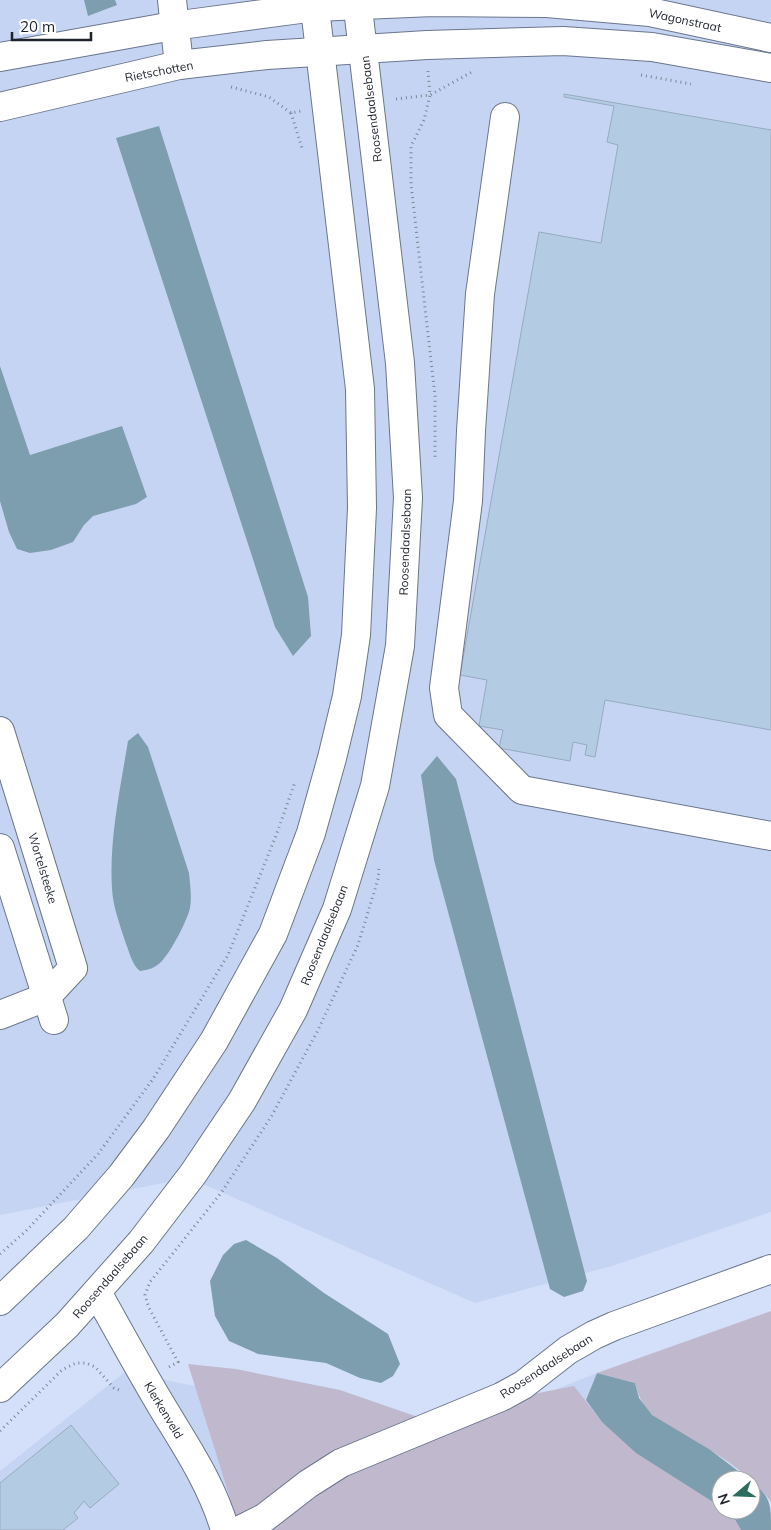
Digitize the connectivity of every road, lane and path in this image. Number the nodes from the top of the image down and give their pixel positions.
1 (358, 2) edge
2 (315, 4) edge
3 (173, 13) edge
4 (771, 38) edge
5 (364, 49) junction
6 (320, 51) junction
7 (0, 57) edge
8 (179, 65) junction
9 (480, 68) dead end
10 (771, 68) edge
11 (635, 74) dead end
12 (692, 84) dead end
13 (222, 88) dead end
14 (370, 102) junction
15 (0, 106) edge
16 (327, 108) junction
17 (291, 113) junction
18 (505, 117) dead end
19 (305, 157) dead end
20 (0, 731) edge
21 (298, 773) dead end
22 (771, 836) edge
23 (0, 848) edge
24 (50, 1008) junction
25 (0, 1015) edge
26 (0, 1254) edge
27 (771, 1269) edge
28 (97, 1292) junction
29 (0, 1301) edge
30 (178, 1362) dead end
31 (147, 1380) junction
32 (0, 1388) edge
33 (0, 1431) edge
34 (225, 1530) edge
35 (240, 1530) edge

1 - 2 street, Wagonstraat
1 - 4 street, Wagonstraat
1 - 5 street
2 - 3 street
2 - 6 street
3 - 7 street
3 - 8 street
5 - 6 street, Roosendaalsebaan
5 - 10 street
5 - 14 street, Roosendaalsebaan
6 - 8 street, Rietschotten
6 - 16 street
8 - 15 street, Rietschotten
9 - 14 path
11 - 12 path
13 - 17 path
14 - 28 street, Roosendaalsebaan
16 - 17 path
16 - 29 street
17 - 19 path
18 - 22 street
20 - 24 street, Wortelsteeke
21 - 26 path
23 - 24 street
24 - 25 street
27 - 35 street, Roosendaalsebaan
28 - 31 street, Klerkenveld
28 - 32 street, Roosendaalsebaan
30 - 31 path
31 - 33 path
31 - 34 street, Klerkenveld

